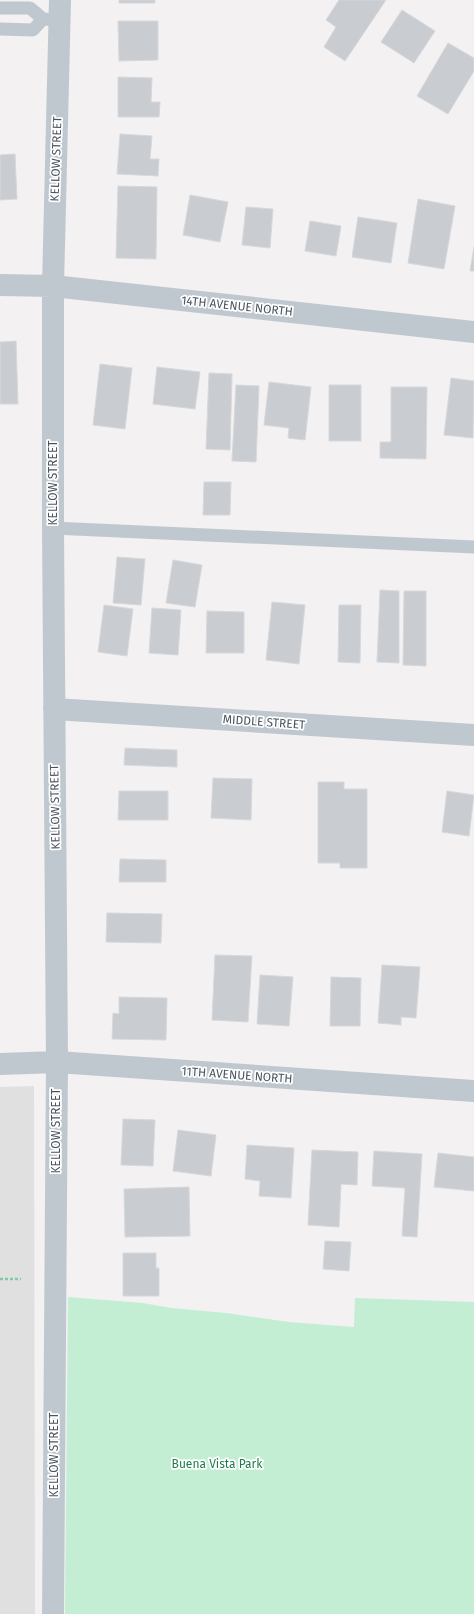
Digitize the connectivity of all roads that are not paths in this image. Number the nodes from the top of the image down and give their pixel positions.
1 (0, 8) edge
2 (54, 13) edge
3 (0, 29) edge
4 (0, 285) edge
5 (53, 286) junction
6 (474, 332) edge
7 (53, 528) junction
8 (474, 547) edge
9 (54, 709) junction
10 (474, 735) edge
11 (57, 1062) junction
12 (0, 1064) edge
13 (474, 1091) edge
14 (53, 1614) edge

1 - 2 lane
2 - 3 lane
2 - 5 street, KELLOW STREET
4 - 5 street, 14TH AVENUE NORTH
5 - 6 street, 14TH AVENUE NORTH
5 - 7 street, KELLOW STREET
7 - 8 lane
7 - 9 street, KELLOW STREET
9 - 10 street, MIDDLE STREET
9 - 11 street, KELLOW STREET
11 - 12 street, 11TH AVENUE NORTH
11 - 13 street, 11TH AVENUE NORTH
11 - 14 street, KELLOW STREET

